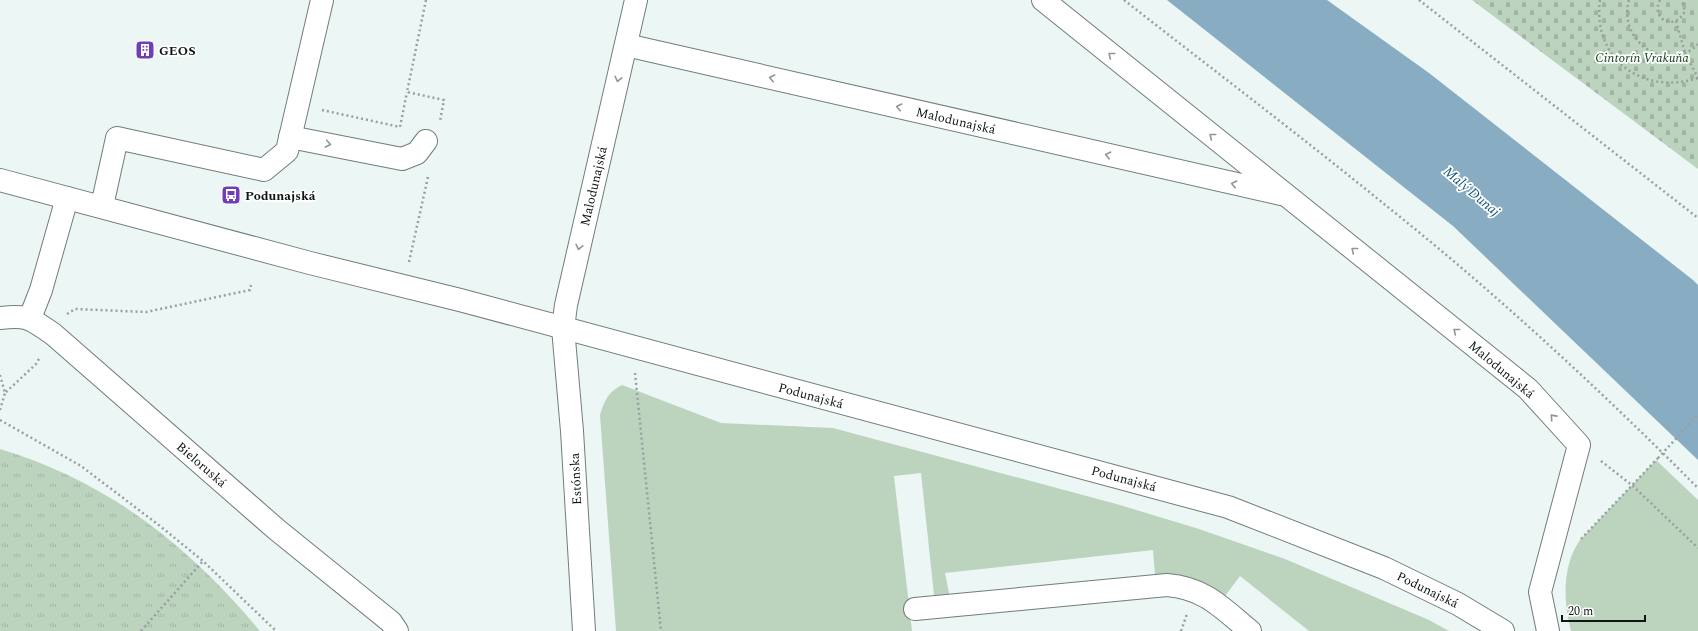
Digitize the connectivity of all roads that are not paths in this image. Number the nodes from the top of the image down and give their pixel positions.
1 (322, 0) edge
2 (636, 0) edge
3 (1042, 0) edge
4 (626, 45) junction
5 (292, 129) junction
6 (427, 136) road end
7 (0, 180) edge
8 (1286, 195) junction
9 (67, 198) junction
10 (102, 206) junction
11 (0, 318) edge
12 (30, 318) junction
13 (563, 328) junction
14 (915, 609) dead end
15 (397, 631) edge
16 (584, 631) edge
17 (1250, 631) edge
18 (1502, 631) edge
19 (1548, 631) edge

1 - 5 street
2 - 4 street, Malodunajská
8 -> 3 street, Malodunajská
8 -> 4 street, Malodunajská
4 -> 13 street, Malodunajská
5 - 6 street
5 - 10 street
7 - 9 street, Podunajská
19 -> 8 street, Malodunajská
9 - 10 street, Podunajská
9 - 12 street
10 - 13 street, Podunajská
11 - 12 street
12 - 15 street, Bieloruská
13 - 16 street, Estónska
13 - 18 street, Podunajská
14 - 17 street

